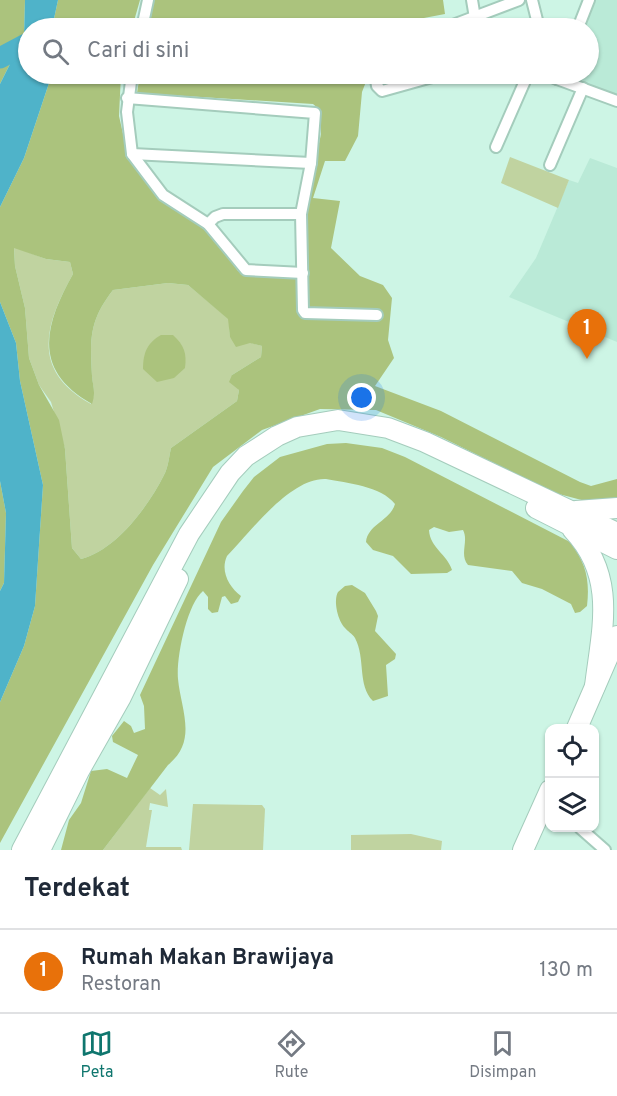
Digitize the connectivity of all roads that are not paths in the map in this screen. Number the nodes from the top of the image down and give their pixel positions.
1 (147, 0) edge
2 (472, 0) edge
3 (519, 0) edge
4 (532, 0) edge
5 (589, 0) edge
6 (144, 18) edge
7 (475, 18) joint
8 (536, 18) edge
9 (582, 18) edge
10 (130, 84) edge
11 (377, 84) edge
12 (407, 84) edge
13 (524, 84) edge
14 (575, 84) edge
15 (583, 88) junction
16 (127, 98) junction
17 (617, 101) edge
18 (496, 147) dead end
19 (132, 154) junction
20 (311, 163) junction
21 (550, 165) dead end
22 (301, 214) junction
23 (208, 224) junction
24 (303, 273) junction
25 (377, 315) dead end
26 (617, 508) edge
27 (570, 517) junction
28 (617, 533) edge
29 (617, 549) edge
30 (617, 636) edge
31 (595, 686) junction
32 (579, 724) edge
33 (545, 803) edge
34 (585, 832) edge
35 (22, 850) edge
36 (40, 850) edge
37 (523, 850) edge
38 (605, 850) edge

1 - 6 street
2 - 7 street
3 - 7 street
4 - 8 street
5 - 9 street
10 - 16 street
11 - 12 street
13 - 18 street
14 - 15 street
15 - 17 street
15 - 21 street
16 - 19 street
16 - 20 street
19 - 20 street
19 - 23 street
20 - 22 street
22 - 23 street
22 - 24 street
23 - 24 street
24 - 25 street
26 - 27 highway
27 - 28 highway
27 - 29 highway
27 - 31 highway
27 - 35 highway
27 - 36 highway
30 - 31 highway
31 - 32 highway
33 - 37 highway
34 - 38 street

